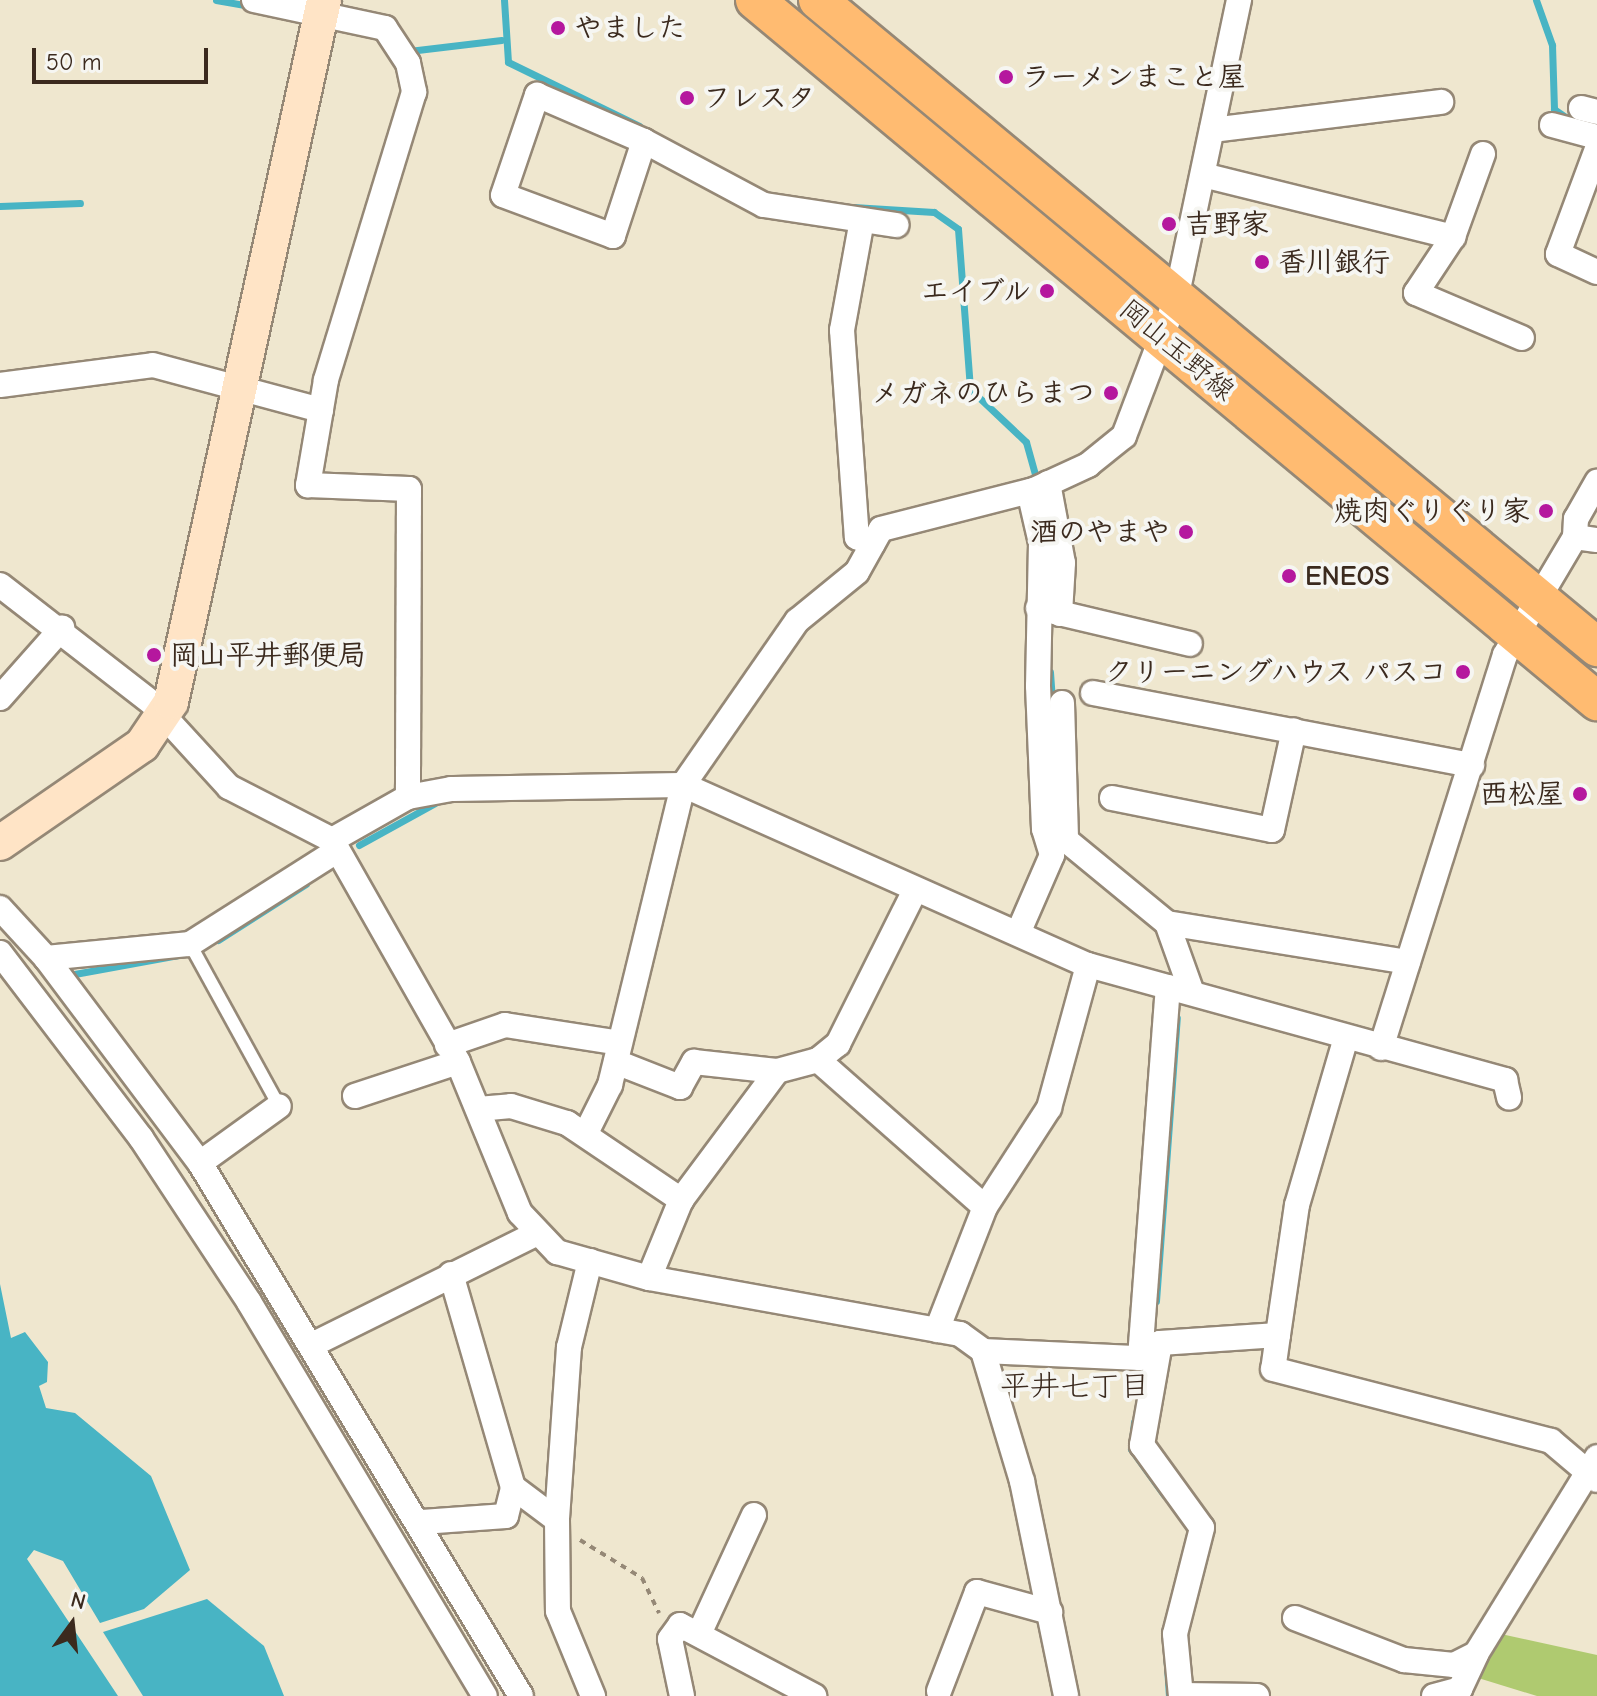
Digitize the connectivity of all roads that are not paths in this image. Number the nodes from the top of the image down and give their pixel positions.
1 (254, 0) edge
2 (755, 0) edge
3 (818, 0) edge
4 (1239, 0) edge
5 (323, 6) edge
6 (1441, 102) dead end
7 (1552, 125) dead end
8 (1212, 130) junction
9 (1597, 137) edge
10 (644, 141) junction
11 (1597, 149) edge
12 (1483, 154) dead end
13 (1203, 175) junction
14 (862, 220) junction
15 (897, 225) dead end
16 (1453, 237) junction
17 (1597, 272) edge
18 (1176, 299) junction
19 (1163, 338) junction
20 (1522, 338) dead end
21 (0, 385) edge
22 (240, 390) junction
23 (321, 410) junction
24 (1597, 482) edge
25 (1038, 487) junction
26 (1586, 538) edge
27 (873, 544) junction
28 (0, 585) edge
29 (1539, 599) junction
30 (1049, 611) junction
31 (62, 628) junction
32 (1518, 634) junction
33 (1190, 644) dead end
34 (1597, 647) edge
35 (1093, 693) dead end
36 (0, 698) edge
37 (1597, 701) edge
38 (1062, 703) dead end
39 (164, 719) junction
40 (1294, 730) junction
41 (1055, 749) junction
42 (1472, 765) junction
43 (683, 785) junction
44 (408, 797) junction
45 (1112, 798) dead end
46 (0, 843) edge
47 (334, 846) junction
48 (914, 892) junction
49 (0, 908) edge
50 (1167, 923) junction
51 (1019, 931) junction
52 (193, 949) junction
53 (0, 953) edge
54 (46, 958) junction
55 (1408, 962) junction
56 (1088, 965) junction
57 (1168, 987) junction
58 (1192, 993) junction
59 (1346, 1037) junction
60 (1381, 1048) junction
61 (618, 1052) junction
62 (453, 1054) junction
63 (818, 1060) junction
64 (777, 1071) junction
65 (355, 1096) dead end
66 (1509, 1098) dead end
67 (279, 1106) joint
68 (478, 1109) junction
69 (586, 1133) junction
70 (200, 1163) junction
71 (681, 1200) junction
72 (985, 1207) junction
73 (534, 1235) junction
74 (590, 1261) junction
75 (451, 1274) junction
76 (649, 1278) junction
77 (249, 1302) junction
78 (937, 1330) junction
79 (1278, 1335) junction
80 (312, 1340) junction
81 (1160, 1343) junction
82 (983, 1351) junction
83 (1140, 1358) junction
84 (1594, 1470) edge
85 (513, 1487) junction
86 (754, 1515) dead end
87 (422, 1522) junction
88 (557, 1524) junction
89 (1050, 1612) junction
90 (1295, 1618) dead end
91 (688, 1632) junction
92 (1476, 1654) junction
93 (939, 1691) dead end
94 (485, 1696) edge
95 (521, 1696) edge
96 (593, 1696) edge
97 (682, 1696) edge
98 (814, 1696) edge
99 (1066, 1696) edge
100 (1181, 1696) edge
101 (1257, 1696) edge
102 (1434, 1696) edge

1 - 5 street
2 - 19 main road, 岡山玉野線
3 - 18 main road, 岡山玉野線
4 - 8 street
5 - 22 street
5 - 23 street
6 - 8 street
7 - 9 street
8 - 13 street
10 - 10 street
10 - 14 street
11 - 17 street
12 - 16 street
13 - 16 street
13 - 18 street
14 - 15 street
14 - 27 street
16 - 20 street
18 - 19 street
18 - 29 main road, 岡山玉野線
19 - 25 street
19 - 32 main road, 岡山玉野線
21 - 22 street
22 - 23 street
22 - 39 street
23 - 44 street
24 - 26 street
25 - 27 street
25 - 30 street
26 - 29 street
27 - 43 street
28 - 31 street
29 - 32 street
29 - 34 main road, 岡山玉野線
30 - 33 street
30 - 41 street
31 - 36 street
31 - 39 street
32 - 37 main road, 岡山玉野線
32 - 42 street
35 - 40 street
38 - 41 street
39 - 46 street
39 - 47 street
40 - 42 street
40 - 45 street
41 - 50 street
41 - 51 street
42 - 55 street
43 - 44 street
43 - 48 street
43 - 61 street
44 - 47 street
47 - 52 street
47 - 62 street
48 - 51 street
48 - 63 street
49 - 54 street
50 - 55 street
50 - 58 street
51 - 56 street
52 - 54 street
52 - 67 lane
53 - 77 street
54 - 70 street
55 - 60 street
56 - 57 street
56 - 72 street
57 - 58 street
57 - 83 street
58 - 59 street
59 - 60 street
59 - 79 street
60 - 66 street
61 - 62 street
61 - 64 street
61 - 69 street
62 - 65 street
62 - 68 street
63 - 64 street
63 - 72 street
64 - 71 street
67 - 70 street
68 - 69 street
68 - 73 street
69 - 71 street
70 - 80 street
71 - 76 street
72 - 78 street
73 - 74 street
73 - 75 street
74 - 76 street
74 - 88 street
75 - 80 street
75 - 85 street
76 - 78 street
77 - 80 street
77 - 94 street
78 - 82 street
79 - 81 street
79 - 84 street
80 - 87 street
81 - 83 street
81 - 100 street
82 - 83 street
82 - 89 street
84 - 92 street
85 - 87 street
85 - 88 street
86 - 91 street
87 - 95 street
88 - 96 street
89 - 93 street
89 - 99 street
90 - 92 street
91 - 97 street
91 - 98 street
92 - 102 street
100 - 101 street

